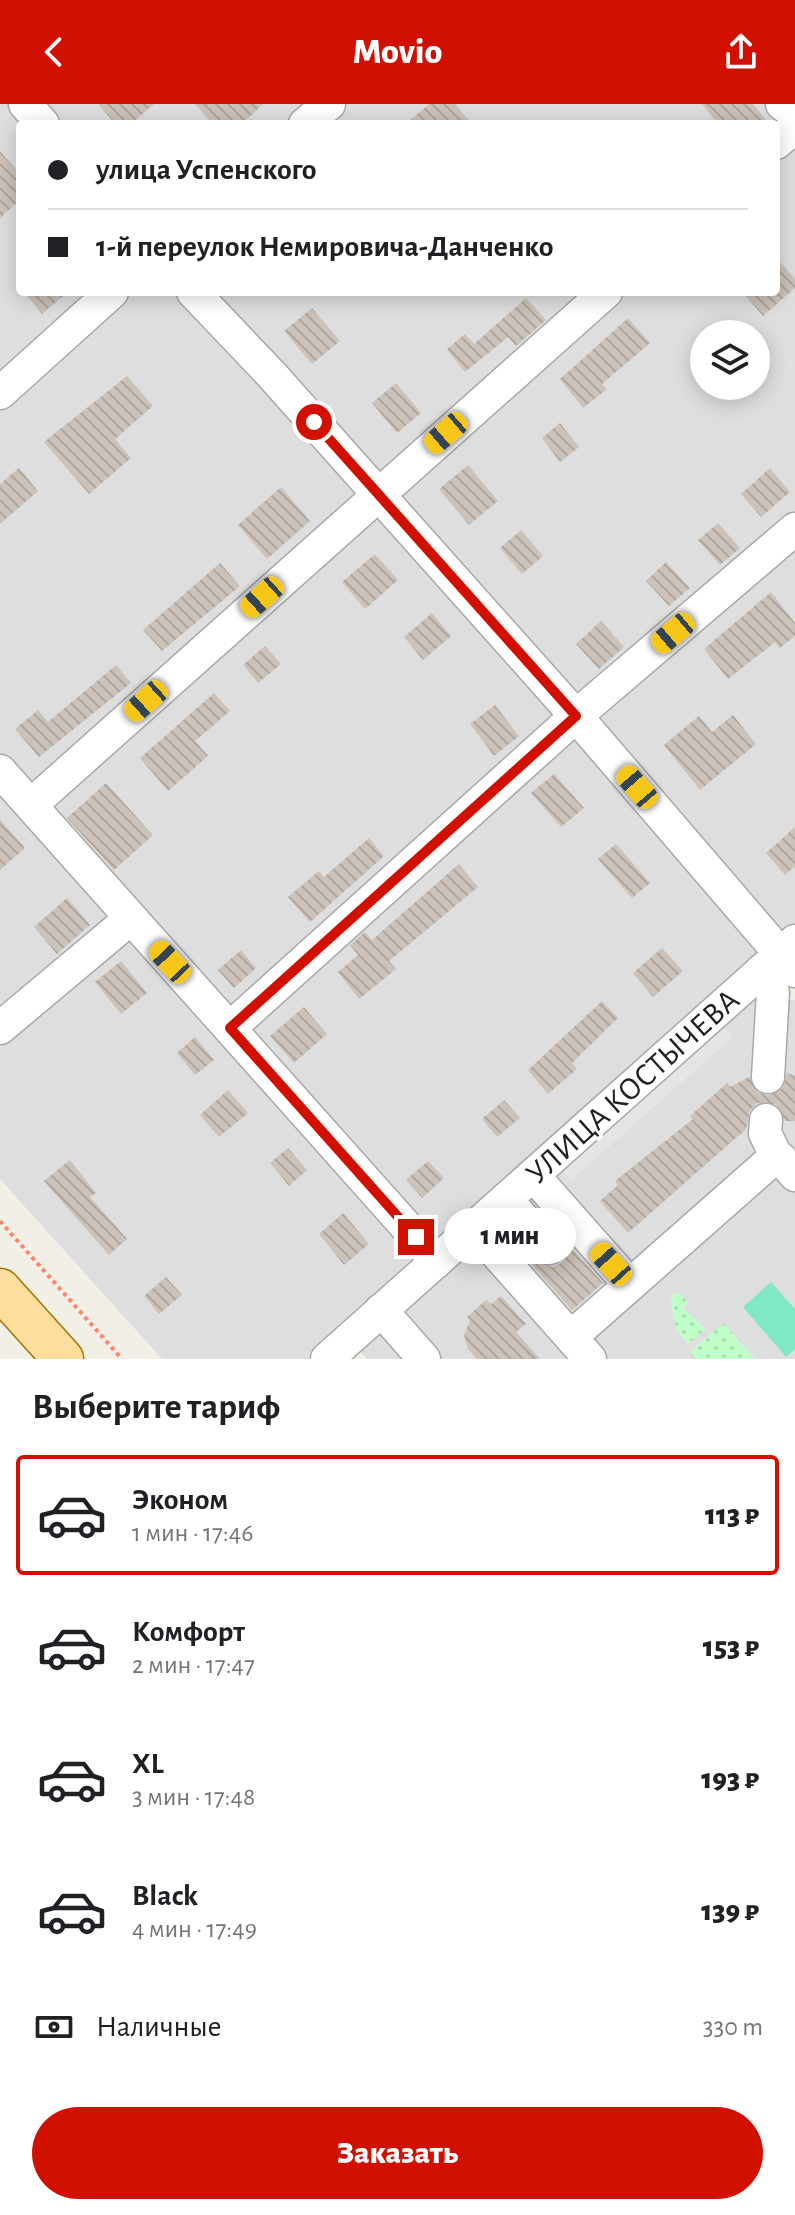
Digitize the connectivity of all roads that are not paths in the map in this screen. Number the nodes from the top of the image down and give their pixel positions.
1 (25, 104) edge
2 (329, 104) edge
3 (782, 104) edge
4 (795, 113) edge
5 (39, 120) edge
6 (310, 120) edge
7 (108, 296) edge
8 (197, 296) edge
9 (601, 296) edge
10 (0, 393) edge
11 (377, 493) junction
12 (795, 529) edge
13 (576, 716) junction
14 (0, 771) edge
15 (31, 805) junction
16 (130, 919) junction
17 (783, 959) edge
18 (0, 1028) edge
19 (230, 1028) junction
20 (768, 1077) dead end
21 (766, 1120) dead end
22 (786, 1166) edge
23 (533, 1175) junction
24 (506, 1199) junction
25 (474, 1228) junction
26 (549, 1248) dead end
27 (437, 1261) junction
28 (630, 1285) junction
29 (0, 1289) edge
30 (381, 1310) junction
31 (580, 1348) edge
32 (63, 1359) edge
33 (327, 1359) edge
34 (424, 1359) edge

1 - 5 street
2 - 6 street
3 - 4 street
7 - 10 street
8 - 11 street
9 - 11 street
11 - 13 street
11 - 15 street
12 - 13 street
13 - 17 street
13 - 19 street
14 - 15 street
15 - 16 street
16 - 18 street
16 - 19 street
17 - 20 street
17 - 23 street, УЛИЦА КОСТЫЧЕВА
19 - 27 street
21 - 22 street
22 - 28 street
23 - 24 street, УЛИЦА КОСТЫЧЕВА
23 - 28 street
24 - 25 street, УЛИЦА КОСТЫЧЕВА
24 - 26 street
25 - 27 street, УЛИЦА КОСТЫЧЕВА
25 - 31 street
27 - 30 street, УЛИЦА КОСТЫЧЕВА
28 - 31 street
29 - 32 main road
30 - 33 street, УЛИЦА КОСТЫЧЕВА
30 - 34 street

